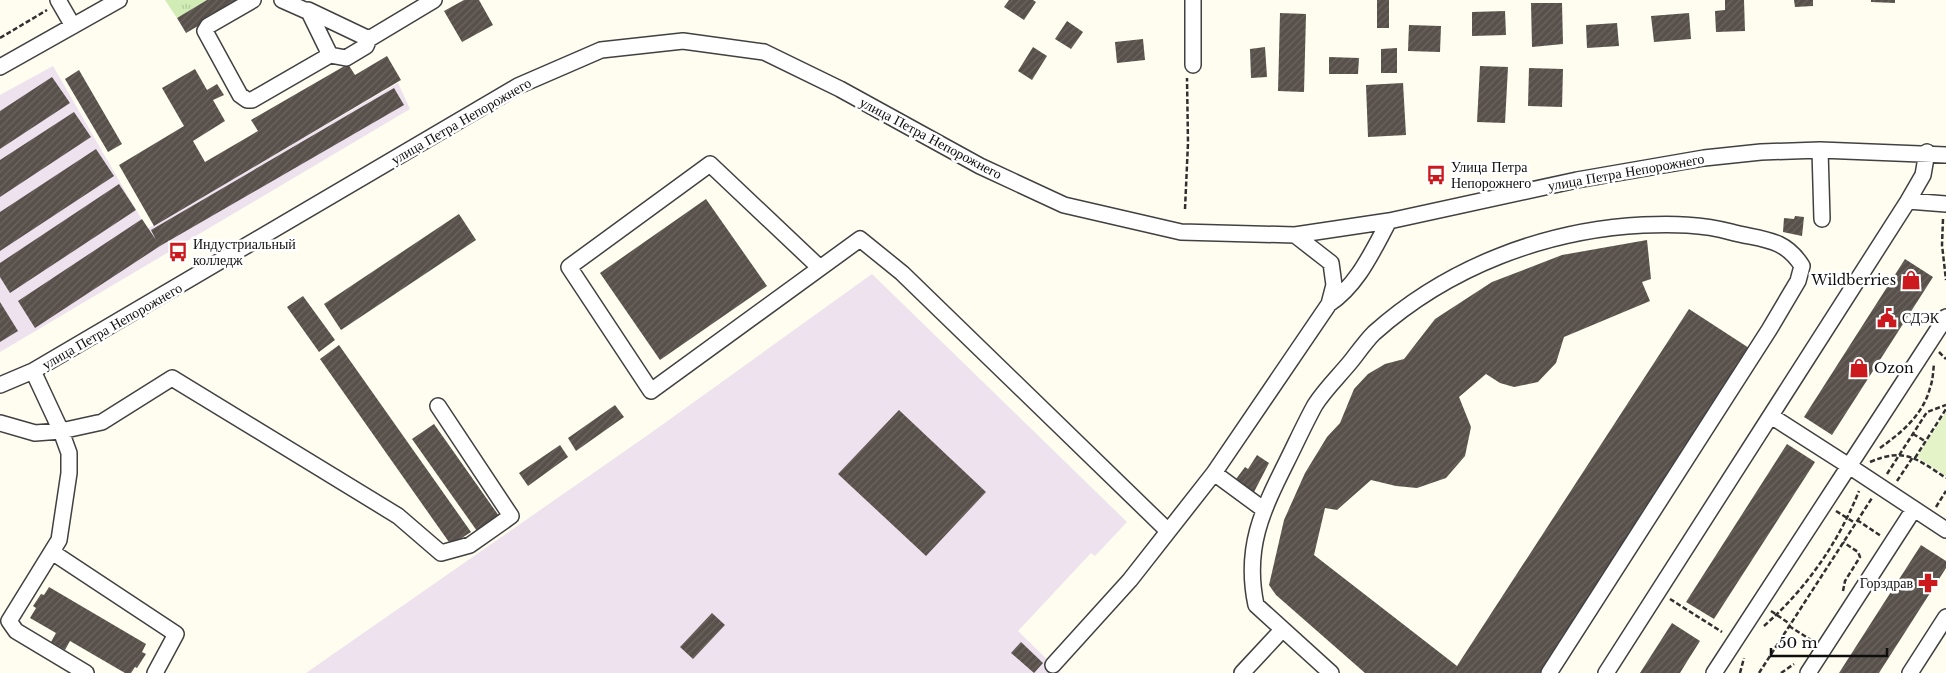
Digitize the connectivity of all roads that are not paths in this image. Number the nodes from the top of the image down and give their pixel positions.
1 (119, 0) edge
2 (253, 0) edge
3 (282, 0) edge
4 (434, 0) edge
5 (1193, 0) edge
6 (58, 1) edge
7 (306, 6) edge
8 (73, 26) junction
9 (369, 39) junction
10 (330, 55) junction
11 (1193, 65) road end
12 (0, 67) edge
13 (1820, 150) junction
14 (1927, 152) junction
15 (1946, 155) edge
16 (1908, 201) junction
17 (1945, 208) edge
18 (1822, 219) dead end
19 (1389, 221) junction
20 (1295, 235) junction
21 (820, 268) junction
22 (1329, 304) junction
23 (1946, 317) edge
24 (33, 371) junction
25 (0, 385) edge
26 (438, 406) dead end
27 (1771, 416) junction
28 (0, 423) edge
29 (61, 431) junction
30 (1849, 466) junction
31 (1214, 473) junction
32 (1263, 509) junction
33 (1914, 509) junction
34 (1946, 530) edge
35 (1168, 531) junction
36 (52, 552) junction
37 (1946, 617) edge
38 (1282, 630) junction
39 (1053, 664) dead end
40 (86, 673) edge
41 (155, 673) edge
42 (1242, 673) edge
43 (1332, 673) edge
44 (1549, 673) edge
45 (1606, 673) edge
46 (1714, 673) edge
47 (1808, 673) edge
48 (1910, 673) edge

1 - 8 street
2 - 10 street
3 - 7 street
4 - 9 street
5 - 11 street
6 - 8 street
7 - 9 street
7 - 10 street
8 - 12 street
9 - 10 street
13 - 14 street, улица Петра Непорожнего
13 - 18 street
13 - 19 street, улица Петра Непорожнего
14 - 15 street, улица Петра Непорожнего
14 - 16 street
16 - 17 street
16 - 27 street
19 - 20 street, улица Петра Непорожнего
19 - 22 street
20 - 22 street
20 - 24 street, улица Петра Непорожнего
21 - 21 street
21 - 35 street
22 - 31 street
23 - 30 street
24 - 25 street, улица Петра Непорожнего
24 - 29 street
26 - 29 street
27 - 30 street
27 - 45 street
28 - 29 street
29 - 36 street
30 - 33 street
30 - 46 street
31 - 32 street
31 - 35 street
32 - 38 street
32 - 44 street
33 - 34 street
33 - 47 street
35 - 39 street
36 - 40 street
36 - 41 street
37 - 48 street
38 - 42 street
38 - 43 street

